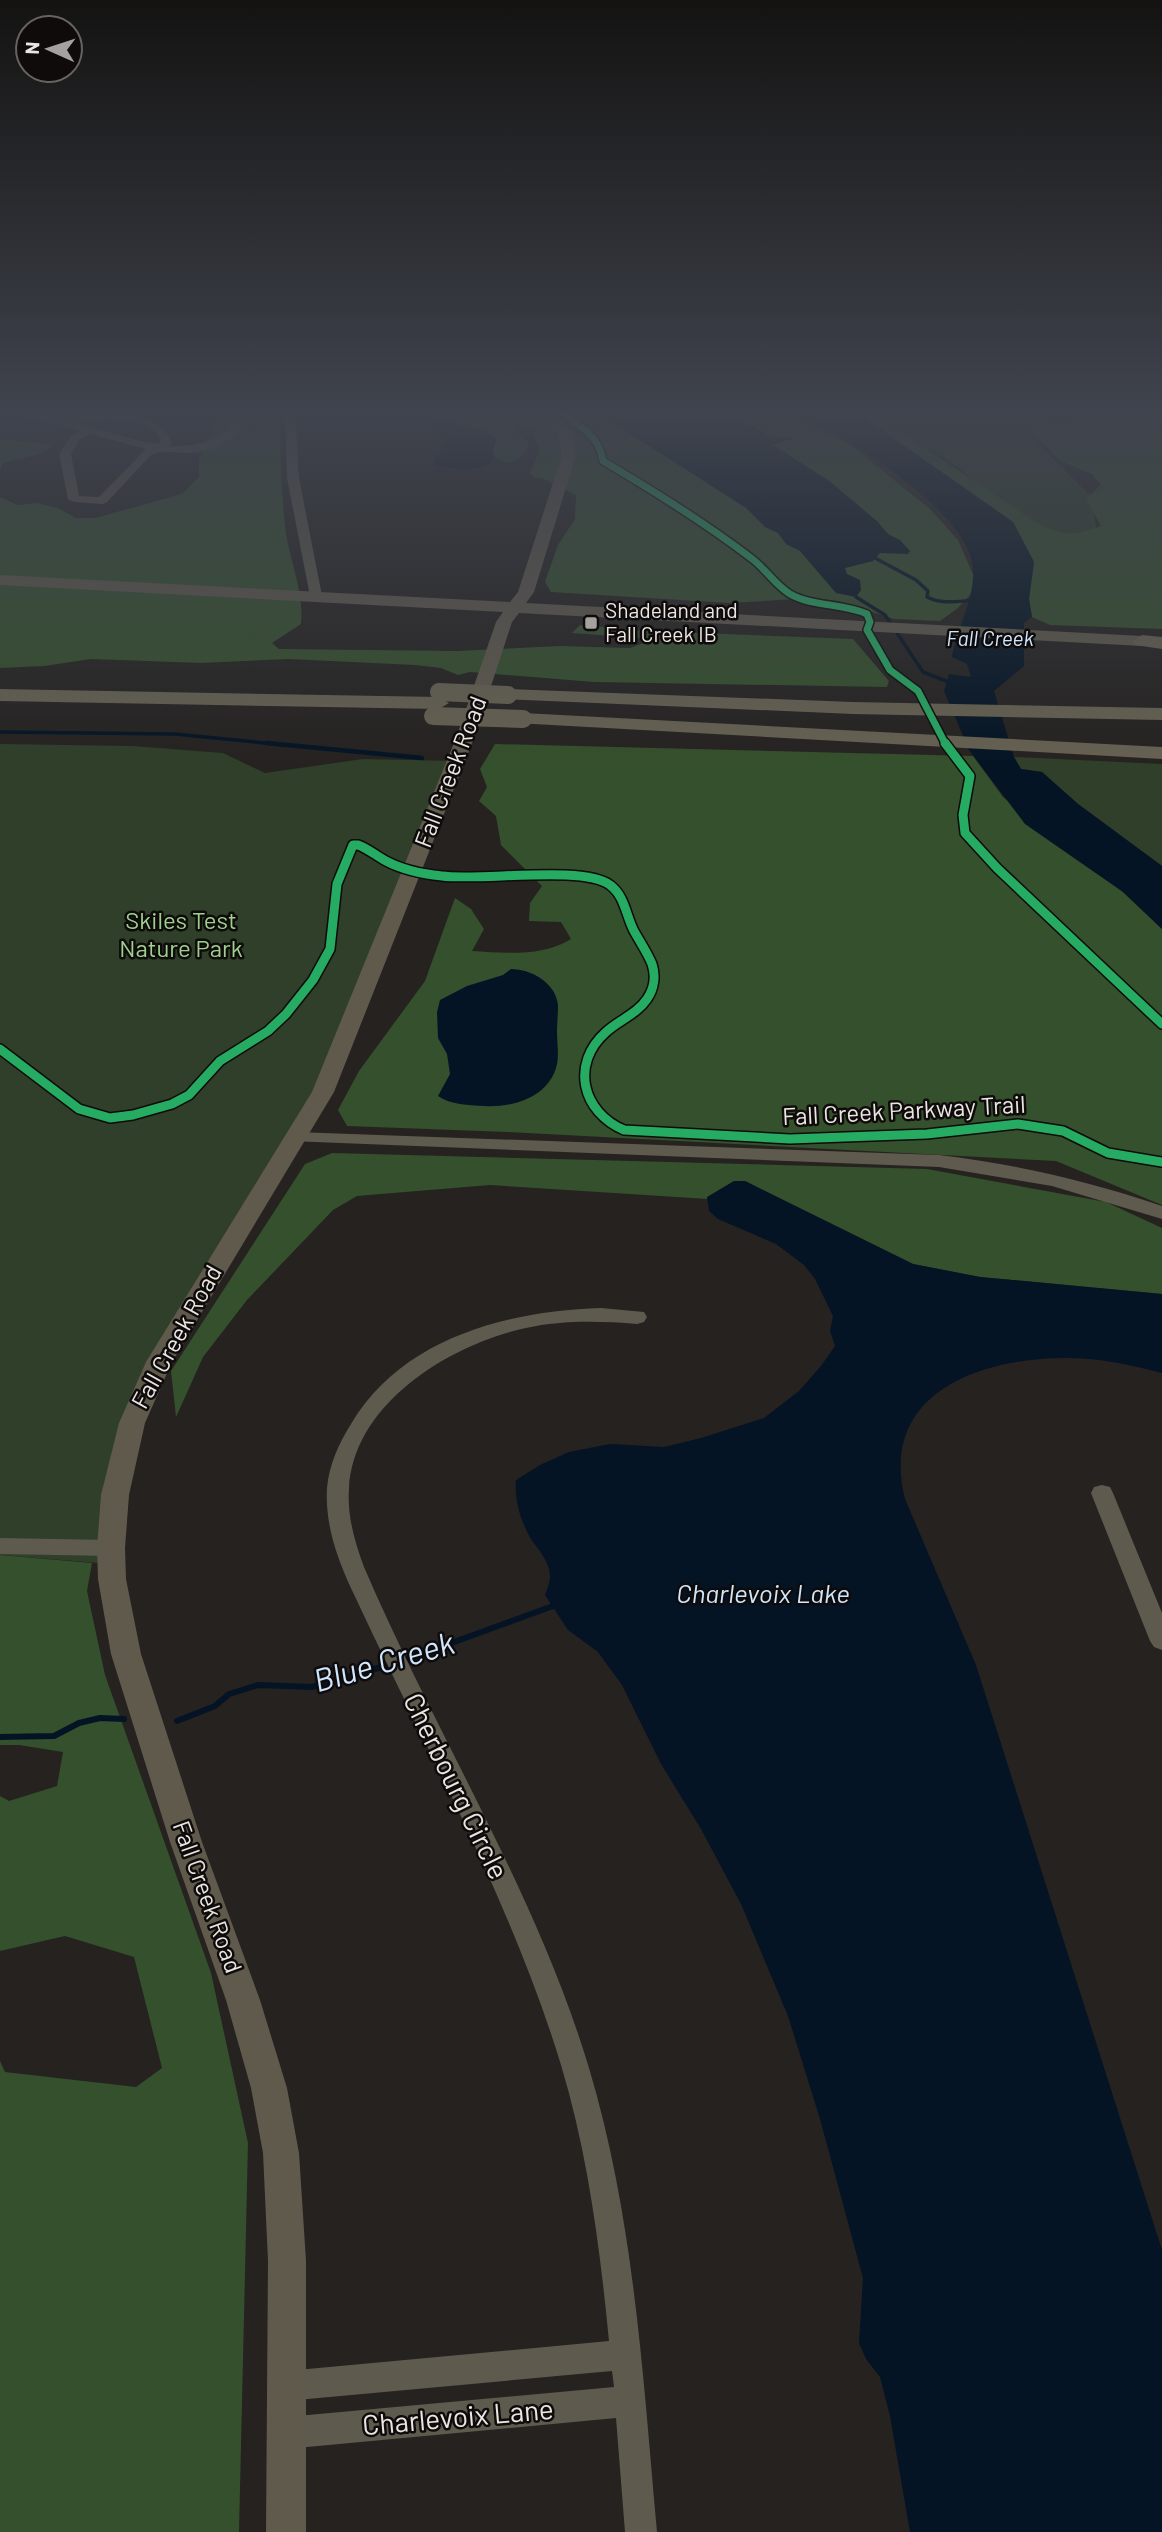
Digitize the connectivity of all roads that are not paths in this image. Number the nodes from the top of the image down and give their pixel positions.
1 (302, 528) edge
2 (546, 528) edge
3 (0, 580) edge
4 (316, 596) junction
5 (515, 607) junction
6 (1142, 641) joint
7 (1162, 642) edge
8 (0, 682) edge
9 (0, 695) edge
10 (437, 704) junction
11 (526, 713) junction
12 (1162, 714) edge
13 (863, 732) junction
14 (1162, 736) edge
15 (1113, 743) junction
16 (1162, 753) edge
17 (296, 1137) junction
18 (1162, 1213) edge
19 (637, 1317) dead end
20 (1102, 1493) dead end
21 (0, 1546) edge
22 (111, 1548) junction
23 (1162, 1641) edge
24 (628, 2377) junction
25 (286, 2386) junction
26 (286, 2433) junction
27 (286, 2532) edge
28 (641, 2532) edge

1 - 4 street
2 - 5 main road, Fall Creek Road
3 - 4 main road
4 - 5 main road
5 - 6 main road
5 - 17 main road, Fall Creek Road
6 - 7 highway
8 - 10 highway
9 - 10 highway
10 - 11 highway, bridge
10 - 12 highway, bridge
11 - 13 highway
11 - 13 highway
13 - 15 highway
13 - 15 highway
14 - 15 highway
15 - 16 highway
17 - 18 street
17 - 22 main road, Fall Creek Road
19 - 24 street, Cherbourg Circle
20 - 23 street
21 - 22 street
22 - 25 main road, Fall Creek Road
24 - 25 street, Charlevoix Lane
24 - 26 street, Charlevoix Lane
24 - 28 street
25 - 26 main road, Fall Creek Road
26 - 27 main road, Fall Creek Road

